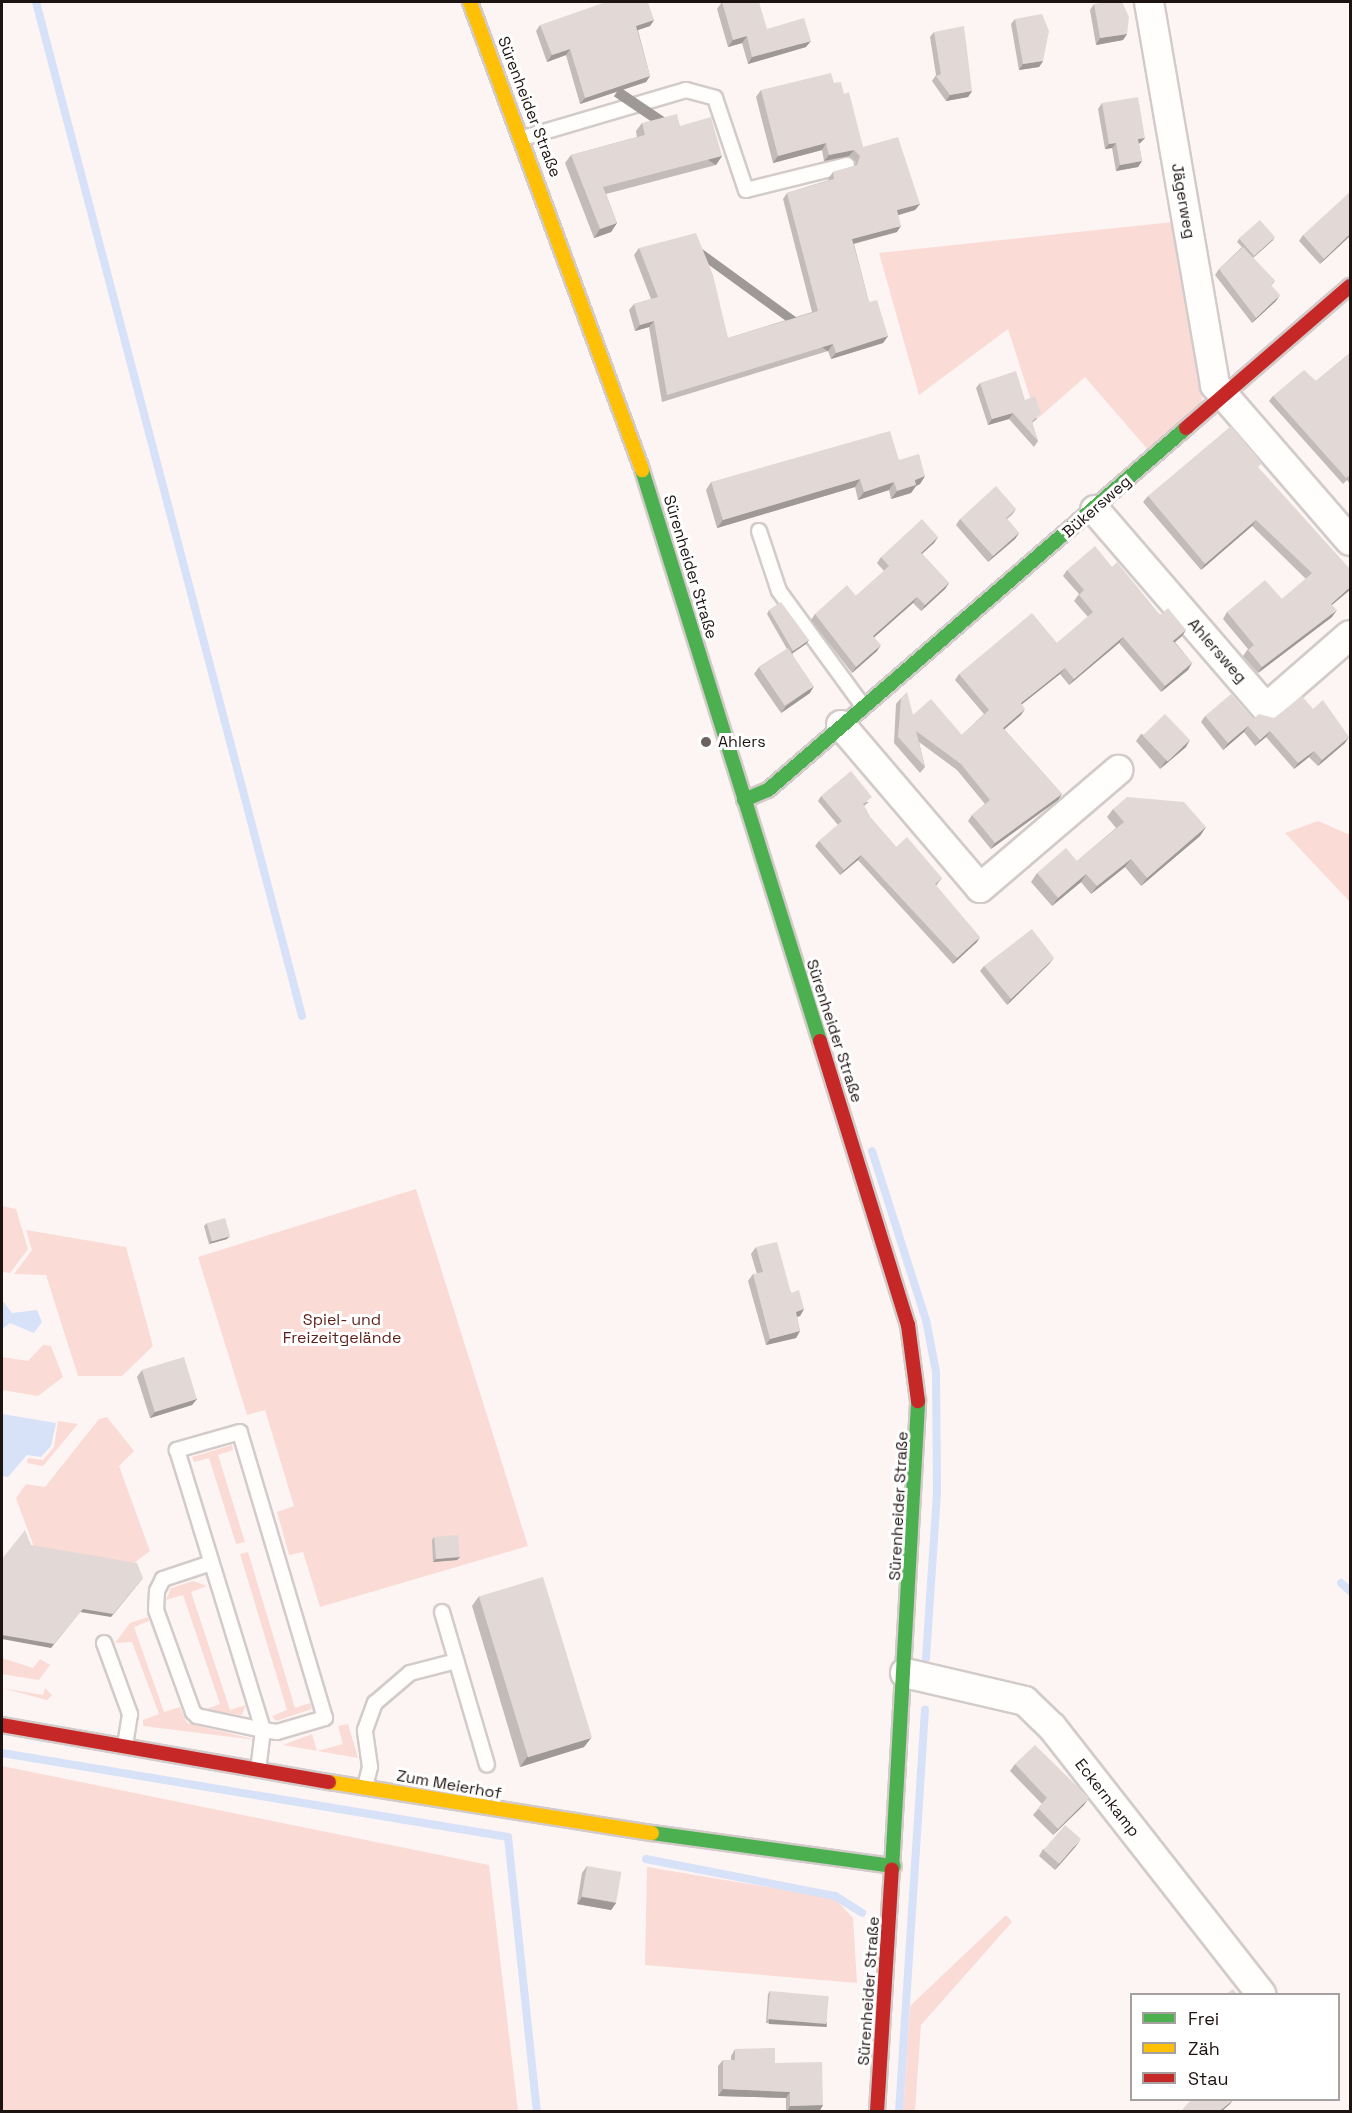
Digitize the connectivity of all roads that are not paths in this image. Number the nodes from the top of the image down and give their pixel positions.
1 (470, 2) edge
2 (1149, 2) edge
3 (523, 138) junction
4 (847, 165) edge
5 (1350, 286) edge
6 (1225, 396) junction
7 (1095, 510) junction
8 (759, 531) dead end
9 (1350, 541) edge
10 (1350, 635) edge
11 (863, 706) junction
12 (841, 725) junction
13 (1118, 770) dead end
14 (744, 800) junction
15 (211, 1563) junction
16 (442, 1612) dead end
17 (104, 1643) dead end
18 (456, 1661) junction
19 (905, 1673) junction
20 (2, 1725) edge
21 (263, 1730) junction
22 (125, 1745) junction
23 (487, 1765) dead end
24 (258, 1768) junction
25 (365, 1787) junction
26 (894, 1866) junction
27 (1259, 1993) edge
28 (877, 2112) edge

1 - 3 main road, Sürenheider Straße
2 - 6 street, Jägerweg
3 - 4 lane
3 - 14 main road, Sürenheider Straße
5 - 6 main road, Bükersweg
6 - 7 main road, Bükersweg
6 - 9 street
7 - 10 street, Ahlersweg
7 - 11 main road, Bükersweg
8 - 11 lane
11 - 12 main road, Bükersweg
12 - 13 street
12 - 14 main road, Bükersweg
14 - 19 main road, Sürenheider Straße
15 - 21 lane
15 - 21 lane
15 - 21 lane
16 - 18 lane
17 - 22 lane
18 - 23 lane
18 - 25 lane
19 - 26 main road, Sürenheider Straße
19 - 27 street, Eckernkamp
20 - 22 main road, Zum Meierhof
21 - 24 lane
22 - 24 main road, Zum Meierhof
24 - 25 main road, Zum Meierhof
25 - 26 main road, Zum Meierhof
26 - 28 main road, Sürenheider Straße

